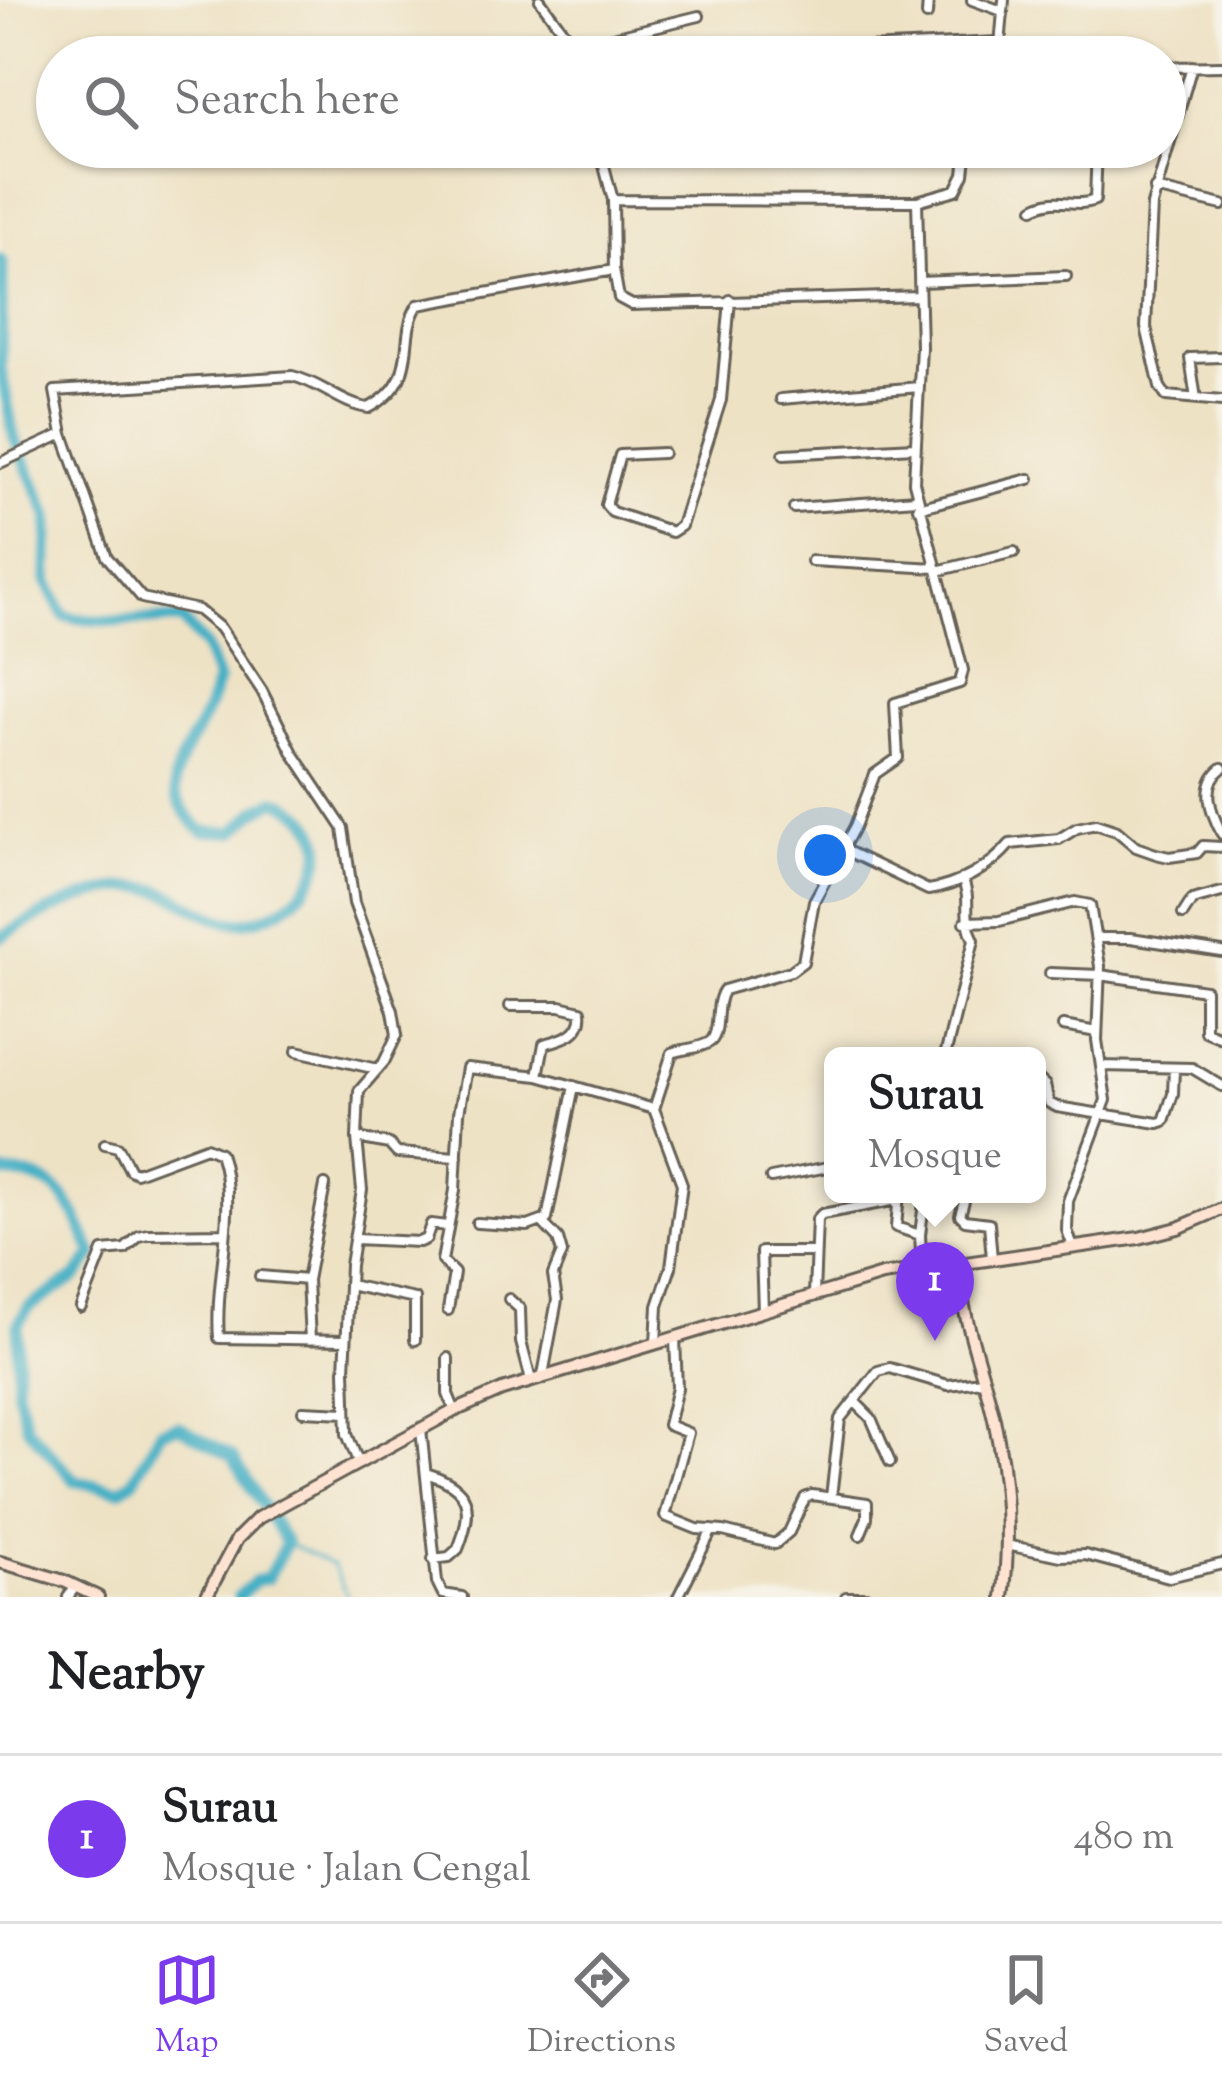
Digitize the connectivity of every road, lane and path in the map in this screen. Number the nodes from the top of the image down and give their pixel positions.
1 (540, 0) edge
2 (928, 0) edge
3 (971, 0) edge
4 (1003, 5) edge
5 (927, 15) dead end
6 (698, 16) dead end
7 (563, 36) edge
8 (617, 36) edge
9 (1000, 36) edge
10 (1222, 65) edge
11 (1186, 66) edge
12 (1192, 66) junction
13 (1186, 93) edge
14 (605, 168) edge
15 (965, 168) edge
16 (1095, 168) edge
17 (1162, 168) edge
18 (1155, 189) junction
19 (613, 200) junction
20 (917, 201) junction
21 (1222, 205) edge
22 (1034, 208) dead end
23 (614, 270) junction
24 (1066, 276) dead end
25 (919, 282) junction
26 (920, 296) junction
27 (730, 300) junction
28 (1222, 357) edge
29 (919, 387) junction
30 (782, 399) dead end
31 (1196, 399) junction
32 (1222, 401) edge
33 (63, 434) junction
34 (915, 447) junction
35 (663, 453) dead end
36 (784, 454) dead end
37 (5, 460) edge
38 (1029, 479) dead end
39 (917, 504) junction
40 (794, 508) dead end
41 (1013, 552) dead end
42 (812, 561) dead end
43 (937, 570) junction
44 (1222, 768) edge
45 (1222, 834) edge
46 (1222, 847) edge
47 (843, 849) junction
48 (962, 879) junction
49 (1222, 892) edge
50 (1183, 914) dead end
51 (965, 922) junction
52 (1097, 938) junction
53 (1222, 952) edge
54 (1050, 973) dead end
55 (1100, 975) junction
56 (510, 1006) dead end
57 (1063, 1026) dead end
58 (1097, 1032) junction
59 (1222, 1038) edge
60 (947, 1047) edge
61 (297, 1051) dead end
62 (1101, 1066) junction
63 (1174, 1068) junction
64 (378, 1070) junction
65 (538, 1076) junction
66 (1046, 1085) edge
67 (574, 1086) junction
68 (1222, 1086) edge
69 (653, 1109) junction
70 (1102, 1115) junction
71 (357, 1138) junction
72 (105, 1144) dead end
73 (457, 1157) junction
74 (824, 1168) edge
75 (771, 1178) dead end
76 (325, 1185) dead end
77 (871, 1203) edge
78 (898, 1203) edge
79 (924, 1203) edge
80 (963, 1203) edge
81 (1222, 1209) edge
82 (477, 1223) dead end
83 (543, 1223) junction
84 (447, 1226) junction
85 (224, 1233) junction
86 (920, 1235) junction
87 (355, 1239) junction
88 (1072, 1247) junction
89 (814, 1252) junction
90 (992, 1259) junction
91 (958, 1263) junction
92 (922, 1268) junction
93 (260, 1276) dead end
94 (307, 1280) junction
95 (349, 1286) junction
96 (814, 1296) junction
97 (509, 1299) dead end
98 (81, 1307) dead end
99 (448, 1310) dead end
100 (763, 1313) junction
101 (676, 1338) junction
102 (310, 1340) junction
103 (346, 1340) junction
104 (415, 1340) dead end
105 (656, 1343) junction
106 (448, 1358) dead end
107 (543, 1375) junction
108 (530, 1380) junction
109 (982, 1381) junction
110 (856, 1403) junction
111 (303, 1411) dead end
112 (455, 1411) junction
113 (346, 1413) junction
114 (421, 1429) junction
115 (890, 1462) dead end
116 (360, 1465) junction
117 (426, 1472) junction
118 (831, 1497) junction
119 (712, 1530) junction
120 (860, 1535) dead end
121 (1006, 1545) junction
122 (433, 1559) junction
123 (0, 1562) edge
124 (1222, 1564) edge
125 (72, 1592) edge
126 (98, 1597) edge
127 (206, 1597) edge
128 (462, 1597) edge
129 (678, 1597) edge
130 (846, 1597) edge
131 (866, 1597) edge
132 (1003, 1597) edge

1 - 7 street
2 - 5 street
3 - 4 street
4 - 9 street
6 - 8 street
10 - 12 street
11 - 12 street
12 - 13 street
14 - 19 street
15 - 20 street
16 - 22 street
17 - 18 street
18 - 21 street
18 - 31 street
19 - 20 street
19 - 23 street
20 - 25 street
23 - 27 street
23 - 33 street
24 - 25 street
25 - 26 street
26 - 27 street
26 - 29 street
27 - 35 street
28 - 31 street
29 - 30 street
29 - 34 street
31 - 32 street
33 - 37 street
33 - 64 street
34 - 36 street
34 - 39 street
38 - 39 street
39 - 40 street
39 - 43 street
41 - 43 street
42 - 43 street
43 - 47 street
44 - 45 street
46 - 48 street
47 - 48 street
47 - 69 street
48 - 51 street
49 - 50 street
51 - 52 street
51 - 60 street
52 - 53 street
52 - 55 street
54 - 55 street
55 - 58 street
55 - 59 street
56 - 65 street
57 - 58 street
58 - 62 street
61 - 64 street
62 - 63 street
62 - 70 street
63 - 68 street
63 - 70 street
64 - 71 street
65 - 67 street
65 - 73 street
66 - 70 street
67 - 69 street
67 - 83 street
69 - 105 street
70 - 88 street
71 - 73 street
71 - 87 street
72 - 85 street
73 - 84 street
74 - 75 street
76 - 94 street
77 - 89 street
78 - 86 street
79 - 86 street
80 - 90 street
81 - 88 main road
82 - 83 street
83 - 107 street
84 - 87 street
84 - 99 street
85 - 98 street
85 - 102 street
86 - 92 street
87 - 95 street
88 - 90 main road
89 - 96 street
89 - 100 street
90 - 91 main road
91 - 92 main road
91 - 109 main road
92 - 96 main road
93 - 94 street
94 - 102 street
95 - 103 street
95 - 104 street
96 - 100 main road
97 - 108 street
100 - 101 main road
101 - 105 main road
101 - 119 street
102 - 103 street
103 - 113 street
105 - 107 main road
106 - 112 street
107 - 108 main road
108 - 112 main road
109 - 110 street
109 - 121 main road
110 - 115 street
110 - 118 street
111 - 113 street
112 - 114 main road
113 - 116 street
114 - 116 main road
114 - 117 street
116 - 127 main road
117 - 122 street
117 - 122 street
118 - 119 street
118 - 120 street
119 - 129 street
121 - 124 street
121 - 132 main road
122 - 128 street
123 - 125 main road
125 - 126 main road
130 - 131 street

